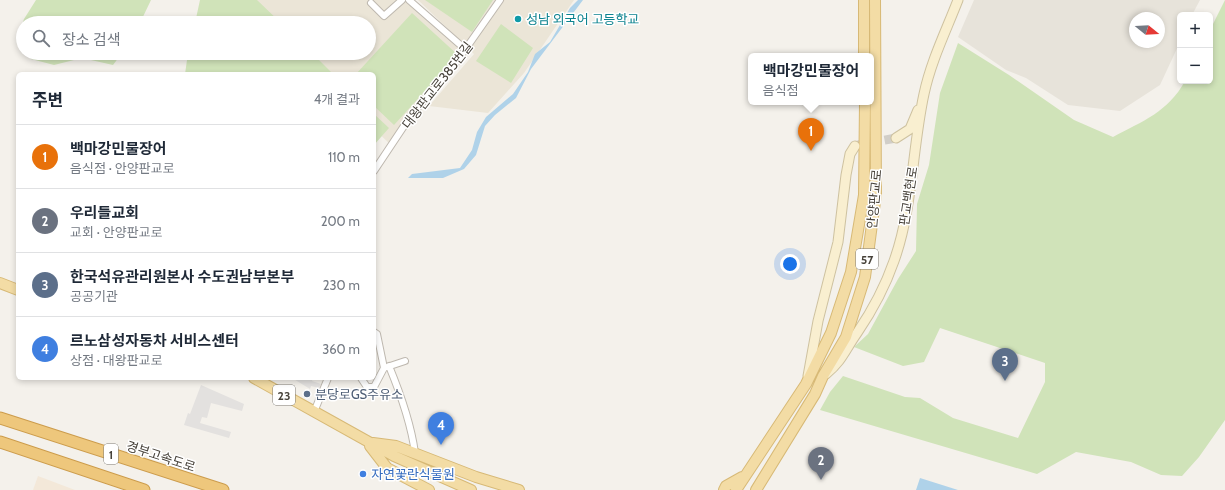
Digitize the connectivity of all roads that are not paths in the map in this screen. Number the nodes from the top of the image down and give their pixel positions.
1 (402, 0) edge
2 (410, 0) edge
3 (500, 0) edge
4 (864, 0) edge
5 (875, 0) edge
6 (958, 0) edge
7 (371, 3) dead end
8 (465, 49) junction
9 (864, 53) edge
10 (924, 95) junction
11 (865, 105) edge
12 (855, 146) dead end
13 (915, 150) junction
14 (376, 168) edge
15 (0, 283) edge
16 (16, 289) edge
17 (376, 333) edge
18 (405, 361) dead end
19 (387, 367) junction
20 (823, 376) junction
21 (258, 380) edge
22 (327, 380) edge
23 (362, 380) edge
24 (806, 384) junction
25 (314, 412) junction
26 (0, 418) edge
27 (0, 442) edge
28 (367, 442) junction
29 (415, 453) junction
30 (744, 476) junction
31 (144, 490) edge
32 (223, 490) edge
33 (429, 490) edge
34 (470, 490) edge
35 (519, 490) edge
36 (724, 490) edge
37 (736, 490) edge
38 (756, 490) edge

1 - 7 street
2 - 8 street
3 - 8 street, 대왕판교로385번길
4 - 9 main road
5 - 20 main road, 안양판교로 / 57
6 - 10 street, 판교백현로
8 - 14 street, 대왕판교로385번길
10 - 13 street, 판교백현로
10 - 13 street
11 - 24 main road, 안양판교로 / 57
12 - 24 street
13 - 20 street, 판교백현로
15 - 16 main road
17 - 19 street
18 - 19 street
19 - 23 street
19 - 29 street
20 - 38 main road, 안양판교로 / 57
21 - 25 main road, 23
22 - 25 street
24 - 30 main road, 안양판교로 / 57
25 - 28 main road, 23
26 - 32 highway, 경부고속도로 / 1
27 - 31 highway, 1
28 - 29 main road
28 - 33 main road
28 - 34 main road, 23
29 - 35 main road
30 - 36 main road
30 - 37 main road, 안양판교로 / 57

